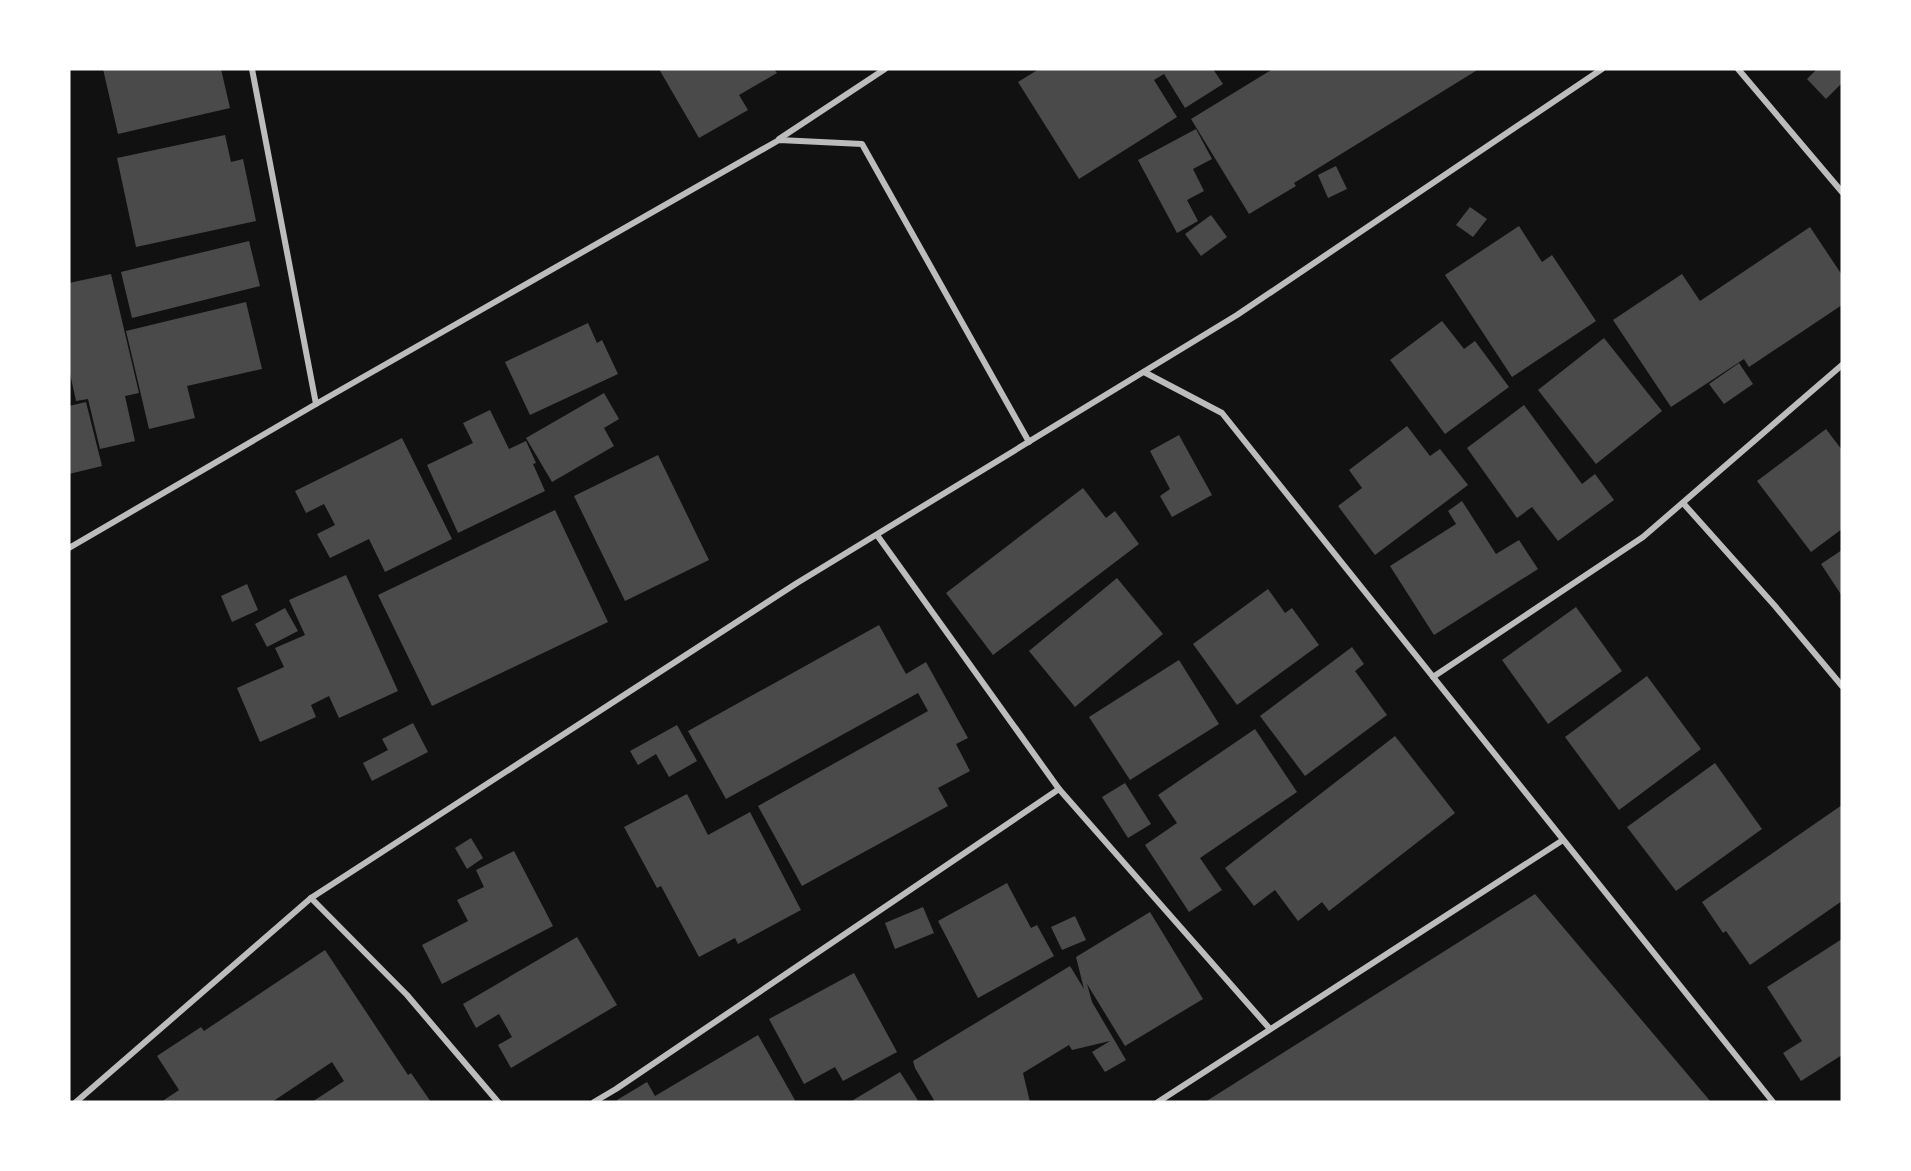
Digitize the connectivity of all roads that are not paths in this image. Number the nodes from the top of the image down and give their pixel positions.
1 (252, 69) edge
2 (885, 69) edge
3 (1602, 69) edge
4 (1738, 69) edge
5 (779, 140) junction
6 (1842, 192) edge
7 (1842, 365) edge
8 (1143, 372) junction
9 (316, 404) junction
10 (1029, 442) junction
11 (1683, 503) junction
12 (877, 535) junction
13 (69, 548) edge
14 (1433, 676) junction
15 (1842, 686) edge
16 (1059, 789) junction
17 (1563, 840) junction
18 (311, 898) junction
19 (1270, 1029) junction
20 (76, 1102) edge
21 (498, 1102) edge
22 (594, 1102) edge
23 (1158, 1102) edge
24 (1773, 1102) edge

1 - 9 street
2 - 5 street
3 - 8 street
4 - 6 street
5 - 9 street
5 - 10 street
7 - 11 street
8 - 10 street
8 - 14 street
9 - 13 street
10 - 12 street
11 - 14 street
11 - 15 street
12 - 16 street
12 - 18 street
14 - 17 street
16 - 19 street
16 - 22 street
17 - 19 street
17 - 24 street
18 - 20 street
18 - 21 street
19 - 23 street

